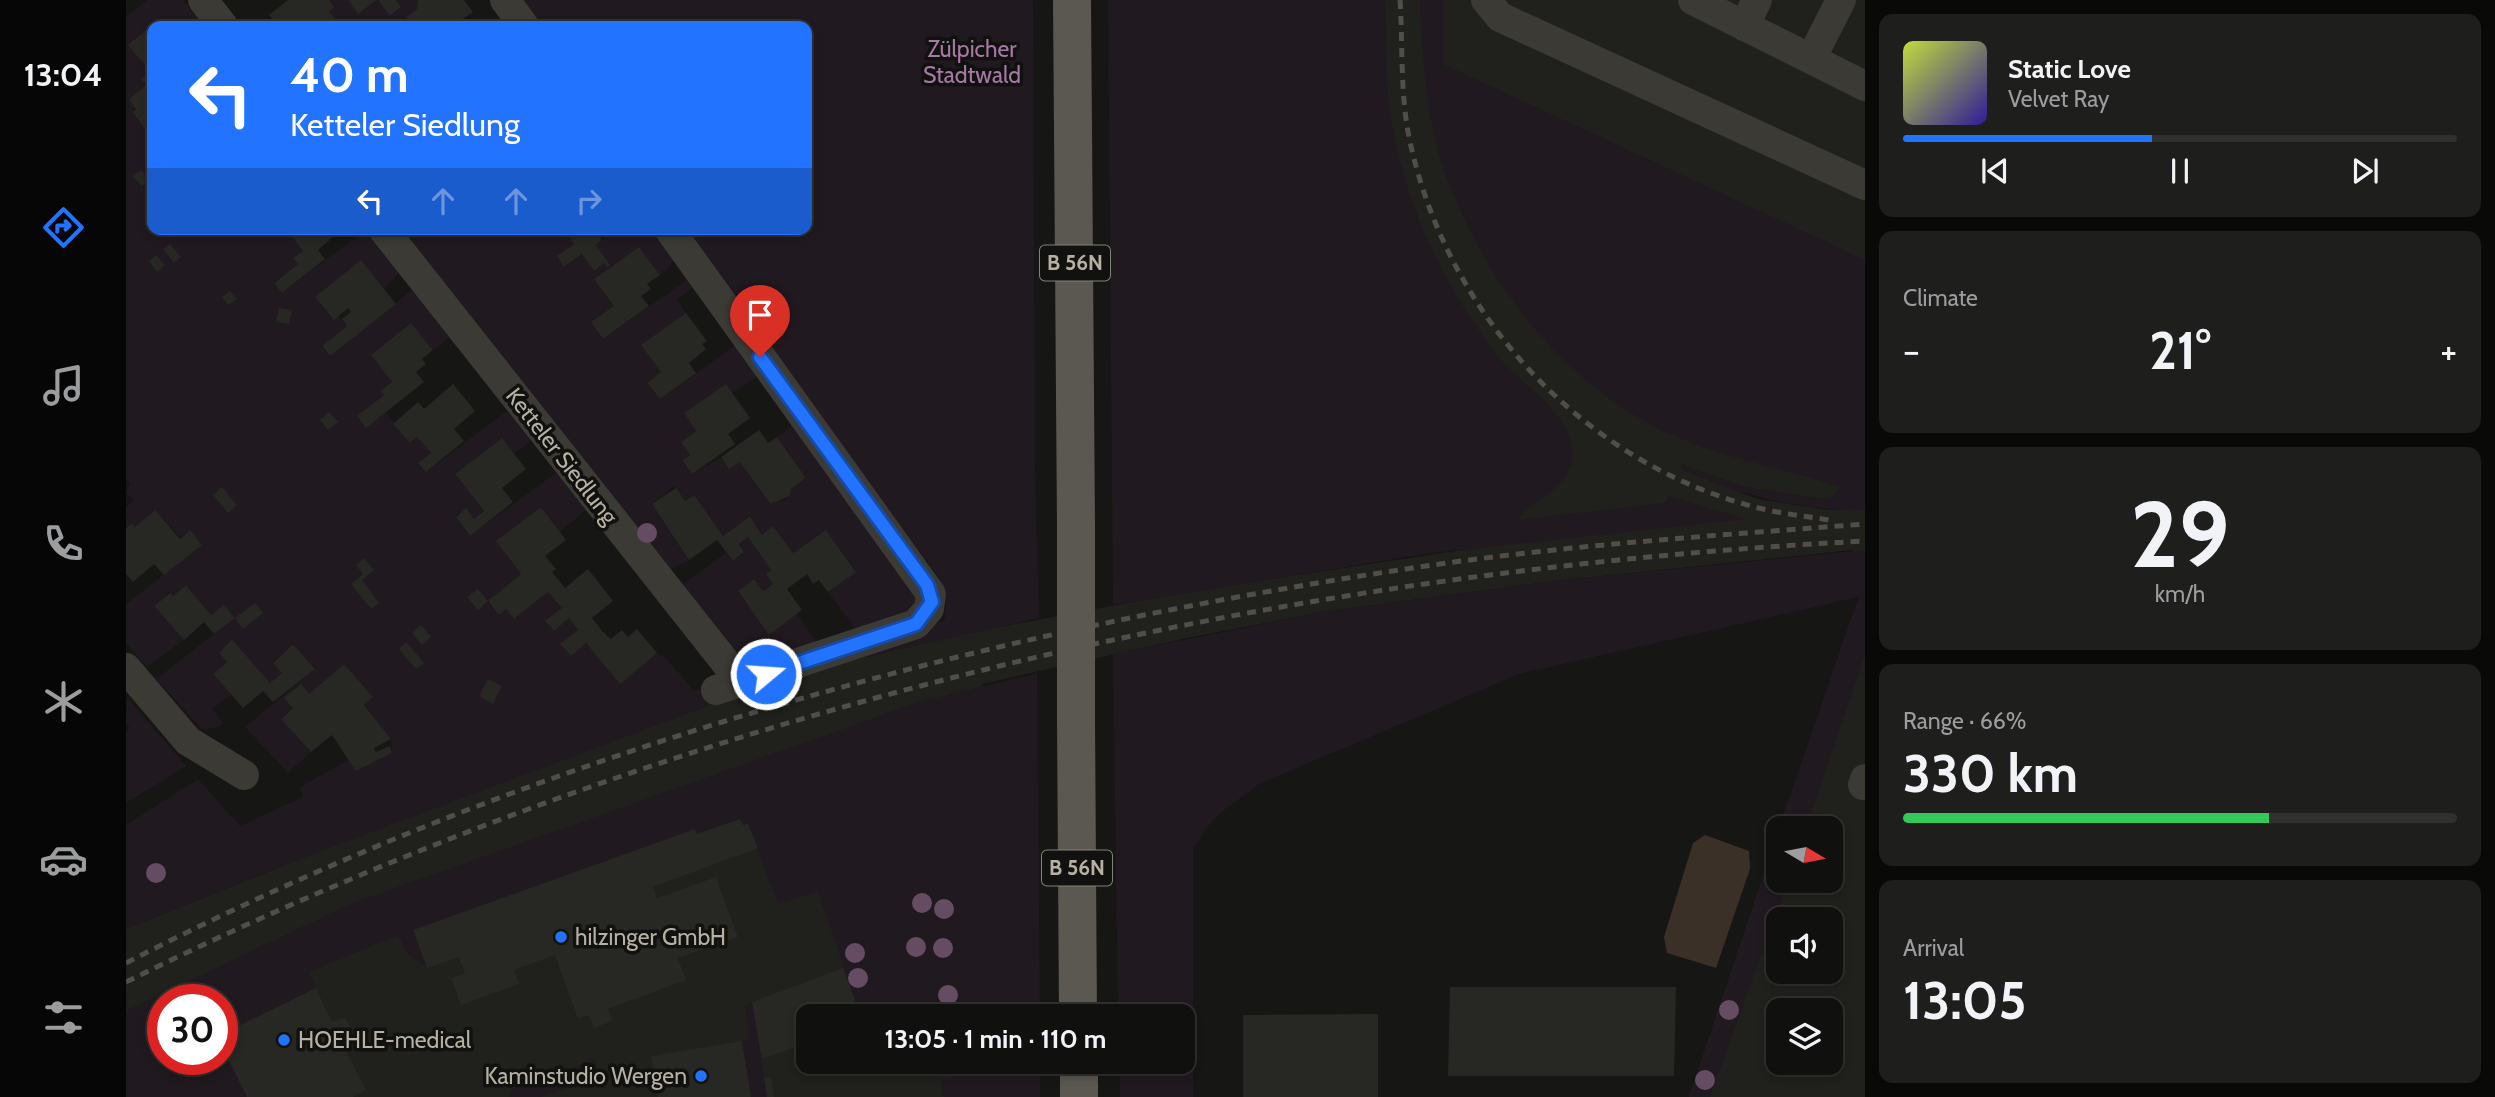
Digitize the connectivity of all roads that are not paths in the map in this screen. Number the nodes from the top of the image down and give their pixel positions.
1 (203, 0) edge
2 (505, 0) edge
3 (1073, 0) edge
4 (1486, 0) edge
5 (1693, 0) edge
6 (1841, 0) edge
7 (1860, 0) edge
8 (1865, 2) edge
9 (1751, 13) edge
10 (219, 21) edge
11 (520, 21) edge
12 (1811, 60) junction
13 (1865, 86) edge
14 (1865, 185) edge
15 (388, 235) edge
16 (673, 235) edge
17 (126, 668) edge
18 (244, 775) dead end
19 (1078, 1004) edge
20 (1079, 1074) edge
21 (1079, 1097) edge

1 - 10 street
2 - 11 street
3 - 19 main road, B 56N, bridge
4 - 14 street
5 - 9 street
6 - 12 street
7 - 8 street
9 - 12 street
12 - 13 street
15 - 16 street, Ketteler Siedlung
17 - 18 street
20 - 21 main road

